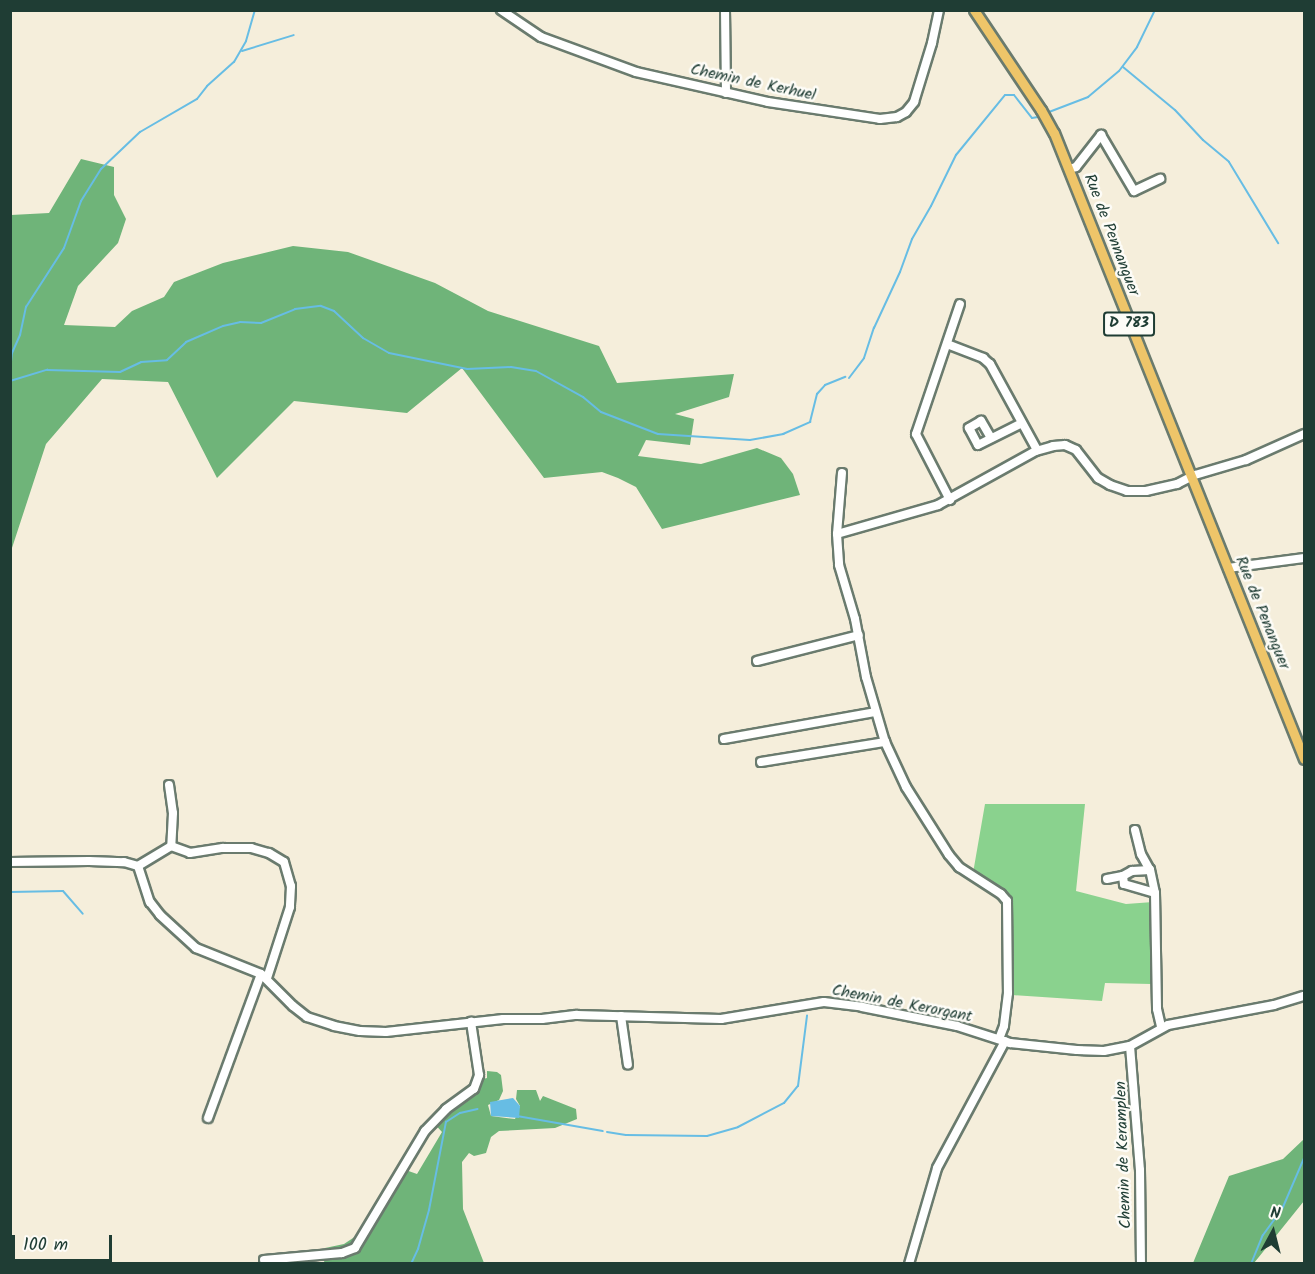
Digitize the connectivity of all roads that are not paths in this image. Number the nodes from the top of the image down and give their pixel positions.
1 (501, 10) edge
2 (725, 10) edge
3 (939, 10) edge
4 (974, 10) edge
5 (726, 93) junction
6 (1070, 170) junction
7 (1160, 179) dead end
8 (960, 304) dead end
9 (947, 344) junction
10 (1022, 423) junction
11 (1305, 434) edge
12 (991, 438) dead end
13 (1037, 450) junction
14 (842, 473) dead end
15 (1192, 478) junction
16 (950, 500) junction
17 (837, 534) junction
18 (1305, 558) edge
19 (1228, 568) junction
20 (859, 635) junction
21 (758, 661) dead end
22 (875, 712) junction
23 (724, 739) dead end
24 (885, 741) junction
25 (1305, 759) edge
26 (761, 762) dead end
27 (169, 785) dead end
28 (1135, 830) dead end
29 (171, 846) junction
30 (10, 862) edge
31 (138, 866) junction
32 (1150, 870) junction
33 (1123, 876) junction
34 (1107, 879) dead end
35 (1155, 893) junction
36 (264, 976) junction
37 (1305, 996) edge
38 (621, 1016) junction
39 (471, 1022) junction
40 (1161, 1027) junction
41 (1002, 1040) junction
42 (1130, 1046) junction
43 (628, 1065) dead end
44 (208, 1118) dead end
45 (264, 1260) dead end
46 (909, 1263) edge
47 (1141, 1263) edge

1 - 5 street, Chemin de Kerhuel
2 - 5 street
3 - 5 street, Chemin de Kerhuel
4 - 6 main road, D 783
6 - 7 street
6 - 15 main road, Rue de Pennanguer / D 783
8 - 9 street
9 - 10 street
9 - 16 street
10 - 12 street
10 - 13 street
11 - 15 street
13 - 15 street
13 - 16 street
14 - 17 street
15 - 19 main road, Rue de Penanguer / D 783
16 - 17 street
17 - 20 street
18 - 19 street
19 - 25 main road, Rue de Penanguer / D 783
20 - 21 street
20 - 22 street
22 - 23 street
22 - 24 street
24 - 26 street
24 - 41 street
27 - 29 street
28 - 32 street
29 - 31 street
29 - 36 street
30 - 31 street
31 - 36 street
32 - 33 street
32 - 35 street
33 - 34 street
33 - 35 street
35 - 40 street
36 - 39 street, Chemin de Kerorgant
36 - 44 street
37 - 40 street
38 - 39 street, Chemin de Kerorgant
38 - 41 street, Chemin de Kerorgant
38 - 43 street
39 - 45 street
40 - 42 street
41 - 42 street, Chemin de Kerorgant
41 - 46 street
42 - 47 street, Chemin de Keramplen

